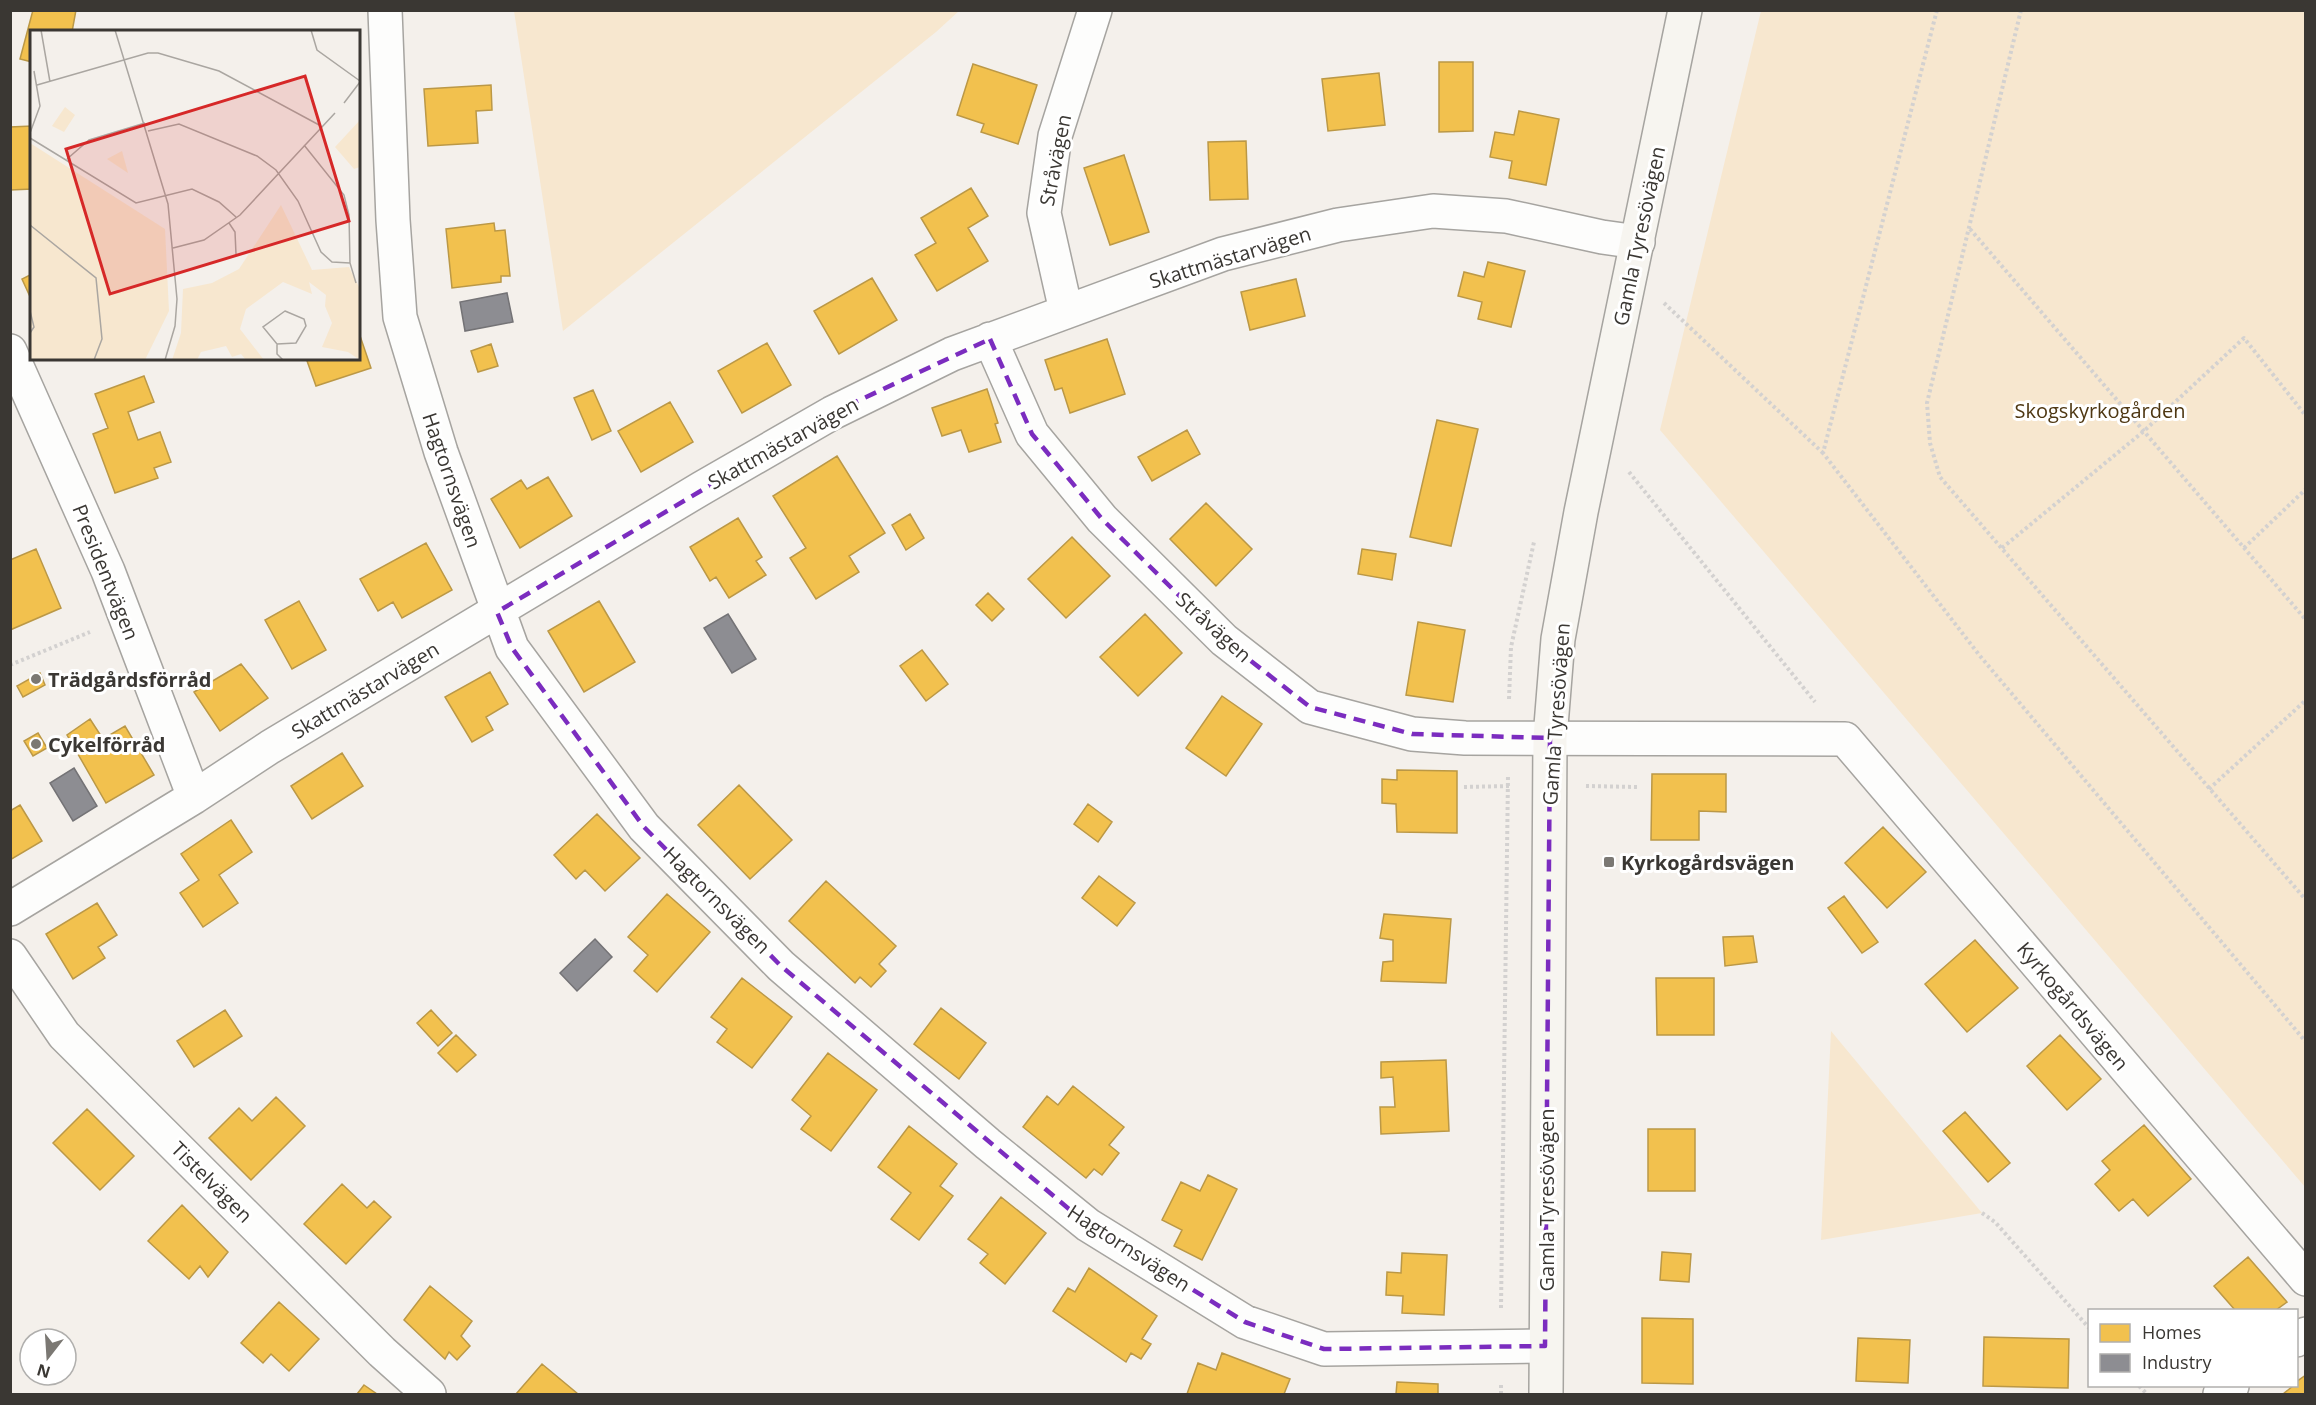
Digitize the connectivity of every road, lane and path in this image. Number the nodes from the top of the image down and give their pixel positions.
1 (385, 10) edge
2 (1095, 10) edge
3 (1685, 10) edge
4 (1937, 10) edge
5 (2021, 10) edge
6 (1970, 229) junction
7 (1638, 242) junction
8 (1661, 300) dead end
9 (1066, 311) junction
10 (990, 339) junction
11 (10, 351) edge
12 (2306, 416) edge
13 (2144, 431) junction
14 (1823, 453) junction
15 (1623, 464) dead end
16 (2306, 489) edge
17 (2001, 548) junction
18 (2244, 548) junction
19 (497, 612) junction
20 (125, 617) junction
21 (2306, 620) edge
22 (10, 665) edge
23 (2306, 700) edge
24 (1550, 738) junction
25 (1845, 739) junction
26 (2209, 789) junction
27 (194, 797) junction
28 (2306, 900) edge
29 (10, 909) edge
30 (10, 956) edge
31 (2306, 1042) edge
32 (1983, 1213) dead end
33 (2306, 1278) edge
34 (2088, 1327) edge
35 (1545, 1346) junction
36 (429, 1395) edge
37 (1546, 1395) edge

1 - 19 street, Hagtornsvägen
2 - 9 street, Stråvägen
3 - 7 street, Gamla Tyresövägen
4 - 14 path
5 - 6 path
6 - 13 path
6 - 17 path
7 - 9 street, Skattmästarvägen
7 - 24 street, Gamla Tyresövägen
8 - 14 path
9 - 10 street, Skattmästarvägen
10 - 19 street, Skattmästarvägen
10 - 24 street, Stråvägen
11 - 20 street, Presidentvägen
12 - 13 path
13 - 17 path
13 - 18 path
14 - 31 path
15 - 25 path
16 - 18 path
17 - 26 path
18 - 21 path
19 - 27 street, Skattmästarvägen
19 - 35 street, Hagtornsvägen
20 - 22 path
20 - 27 street, Presidentvägen
23 - 26 path
24 - 25 street
24 - 35 street, Gamla Tyresövägen
25 - 33 street, Kyrkogårdsvägen
26 - 28 path
27 - 29 street, Skattmästarvägen
30 - 36 street, Tistelvägen
32 - 34 path
35 - 37 street, Gamla Tyresövägen

